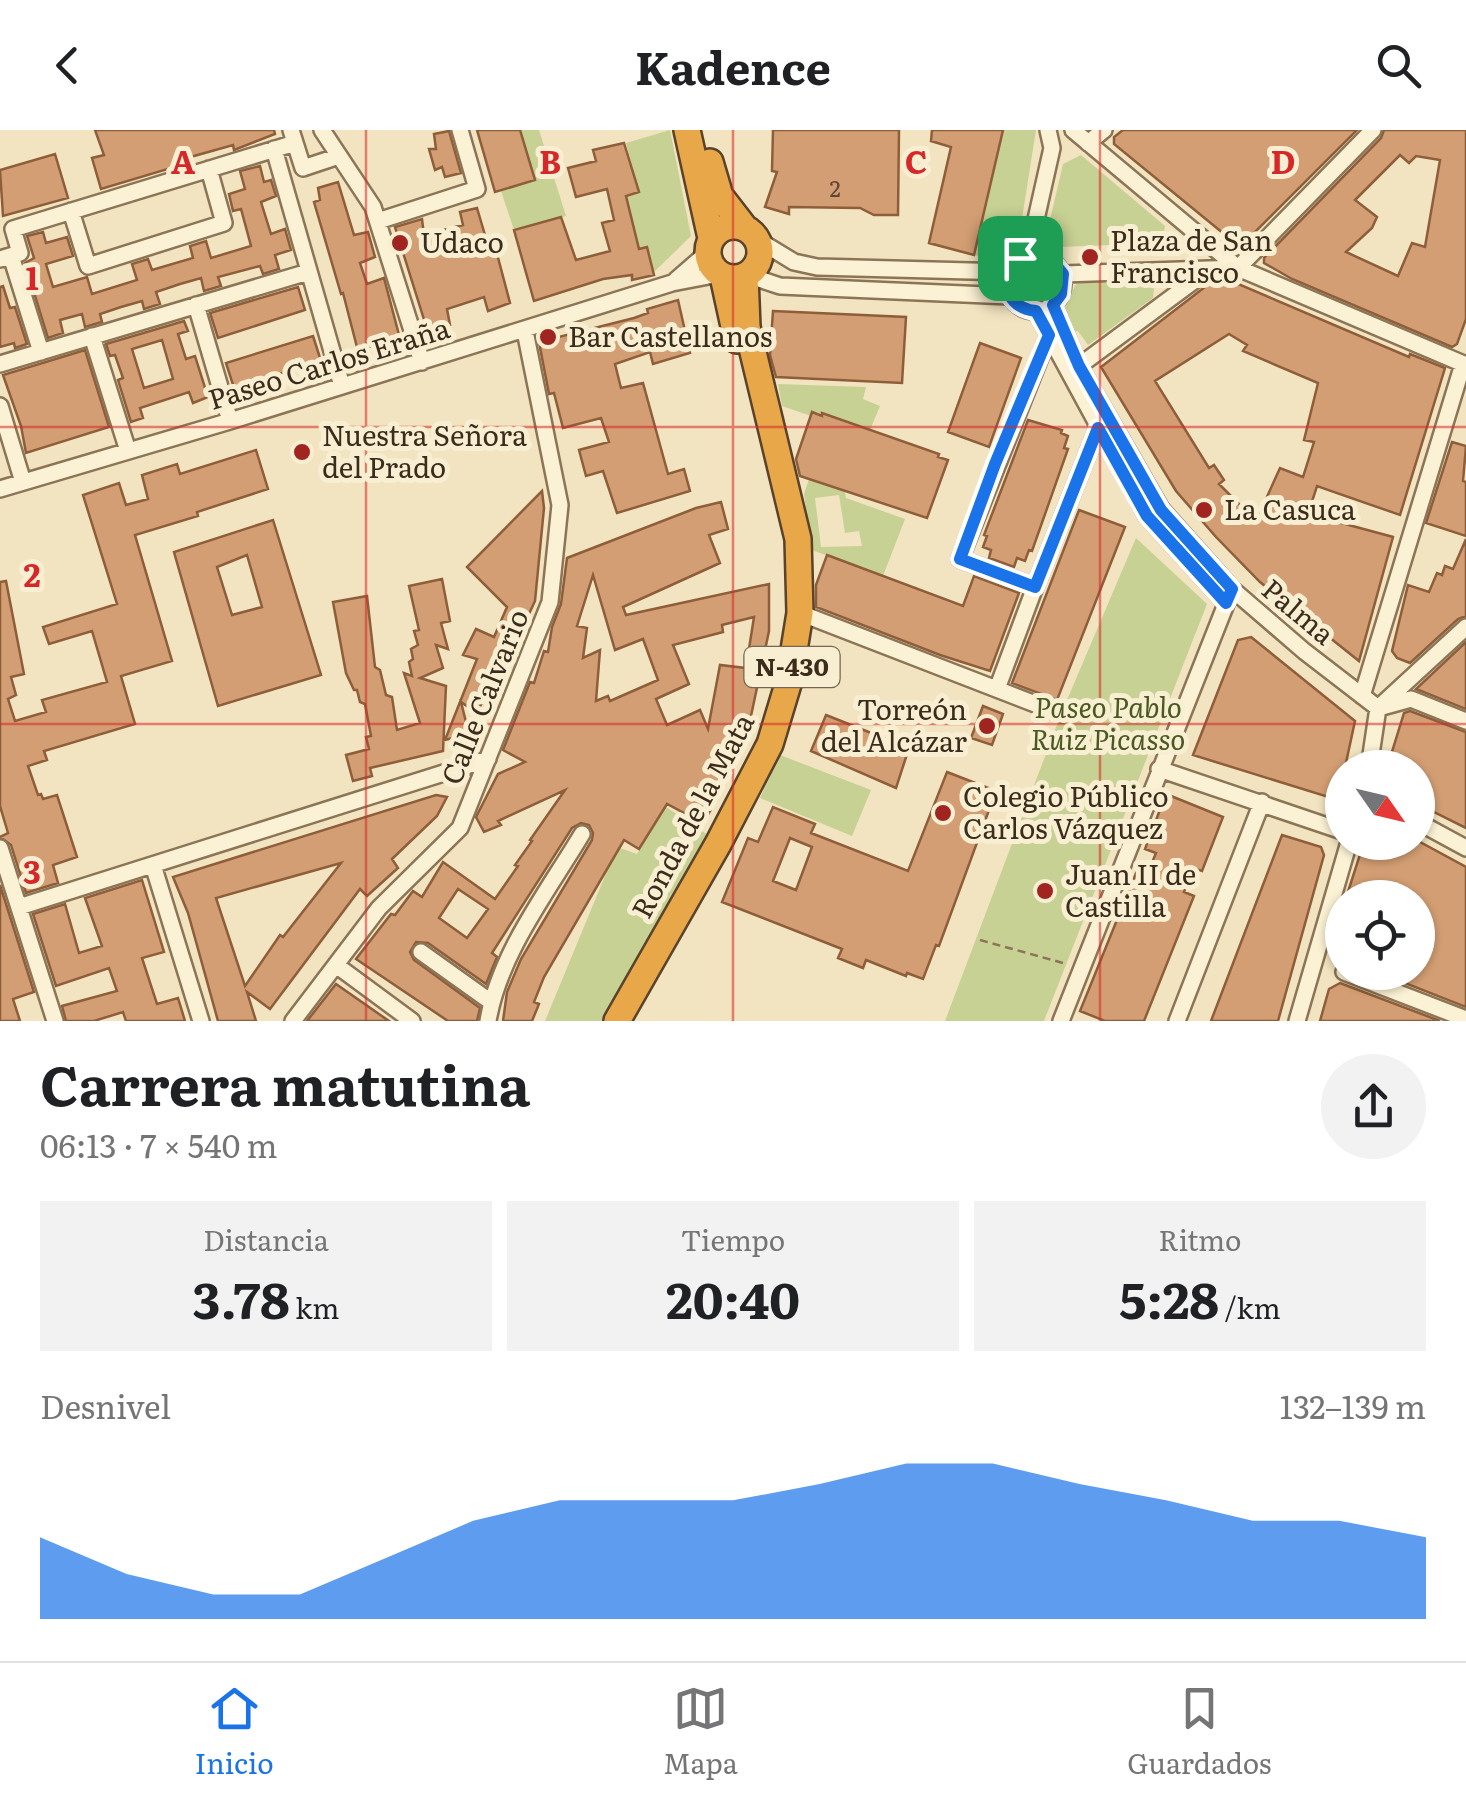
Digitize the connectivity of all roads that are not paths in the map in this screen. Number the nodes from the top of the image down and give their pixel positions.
1 (322, 130) edge
2 (460, 130) edge
3 (687, 130) edge
4 (701, 130) edge
5 (1048, 130) edge
6 (1073, 130) edge
7 (1104, 130) edge
8 (1373, 130) edge
9 (293, 137) edge
10 (1088, 143) junction
11 (1052, 148) junction
12 (274, 149) junction
13 (339, 156) junction
14 (209, 169) junction
15 (72, 211) junction
16 (378, 222) junction
17 (751, 234) junction
18 (1028, 255) junction
19 (6, 257) edge
20 (725, 266) junction
21 (1238, 268) junction
22 (1210, 269) junction
23 (308, 272) junction
24 (1008, 272) junction
25 (1063, 274) junction
26 (672, 283) junction
27 (1010, 296) junction
28 (1053, 305) junction
29 (196, 306) junction
30 (1036, 311) junction
31 (525, 331) junction
32 (1049, 335) junction
33 (92, 336) junction
34 (41, 352) junction
35 (422, 362) junction
36 (0, 364) edge
37 (1464, 364) edge
38 (1079, 366) junction
39 (342, 386) junction
40 (0, 406) edge
41 (230, 422) junction
42 (1098, 428) junction
43 (128, 451) junction
44 (23, 482) junction
45 (0, 489) edge
46 (1035, 587) junction
47 (1229, 596) junction
48 (800, 613) junction
49 (1466, 627) edge
50 (997, 688) junction
51 (1362, 696) junction
52 (1378, 708) junction
53 (1061, 714) dead end
54 (1466, 720) edge
55 (1372, 750) edge
56 (488, 759) junction
57 (1159, 769) junction
58 (1262, 802) junction
59 (1325, 825) edge
60 (1435, 831) edge
61 (582, 834) dead end
62 (0, 848) edge
63 (1466, 848) edge
64 (1344, 860) edge
65 (154, 864) junction
66 (19, 907) junction
67 (420, 952) dead end
68 (1313, 960) junction
69 (336, 964) junction
70 (1325, 965) edge
71 (1392, 990) edge
72 (491, 1002) junction
73 (1466, 1018) edge
74 (55, 1021) edge
75 (201, 1021) edge
76 (293, 1021) edge
77 (412, 1021) edge
78 (488, 1021) edge
79 (605, 1021) edge
80 (616, 1021) edge
81 (1061, 1021) edge
82 (1178, 1021) edge
83 (1296, 1021) edge

1 - 13 street
2 - 16 street
3 - 20 highway, N-430
4 - 17 highway
5 - 11 street
6 - 10 street
7 - 10 street
8 - 21 street
9 - 12 street
9 - 13 street
10 - 11 street
10 - 21 street
11 - 18 street
12 - 14 street
12 - 23 street
13 - 16 street
14 - 15 street
14 - 15 street
15 - 19 street
16 - 35 street
17 - 20 highway, N-430
17 - 20 highway
17 - 24 street
18 - 24 street
18 - 25 street
19 - 34 street
20 - 26 street, Paseo Carlos Eraña
20 - 26 street, Paseo Carlos Eraña
20 - 27 street
20 - 48 highway, Ronda de la Mata / N-430
20 - 79 highway, Ronda de la Mata / N-430
21 - 22 street
21 - 37 street
22 - 25 street
22 - 38 street
23 - 29 street
23 - 39 street
24 - 27 street
25 - 28 street
26 - 31 street, Paseo Carlos Eraña
27 - 30 street
28 - 30 street
28 - 38 street, Palma
29 - 33 street
29 - 41 street
30 - 32 street, Palma
31 - 35 street, Paseo Carlos Eraña
31 - 56 street, Calle Calvario
32 - 42 street, Palma
32 - 46 street
33 - 34 street
33 - 43 street
34 - 36 street
35 - 39 street, Paseo Carlos Eraña
37 - 51 street
38 - 47 street, Palma
39 - 41 street, Paseo Carlos Eraña
40 - 44 street
41 - 43 street, Paseo Carlos Eraña
42 - 46 street
42 - 47 street, Palma
43 - 44 street, Paseo Carlos Eraña
44 - 45 street, Paseo Carlos Eraña
46 - 50 street
47 - 51 street, Palma
47 - 57 street
48 - 50 street
48 - 80 highway, Ronda de la Mata / N-430
49 - 52 street
50 - 53 street
51 - 52 street, Palma
52 - 54 street
52 - 55 street
56 - 65 street
56 - 69 street, Calle Calvario
57 - 58 street
57 - 81 street
58 - 59 street
58 - 82 street
60 - 63 street
61 - 72 street
62 - 66 street
64 - 68 street
65 - 66 street
65 - 75 street
66 - 74 street
67 - 72 street
68 - 70 street
68 - 83 street
69 - 76 street, Calle Calvario
69 - 77 street
71 - 73 street
72 - 78 street

